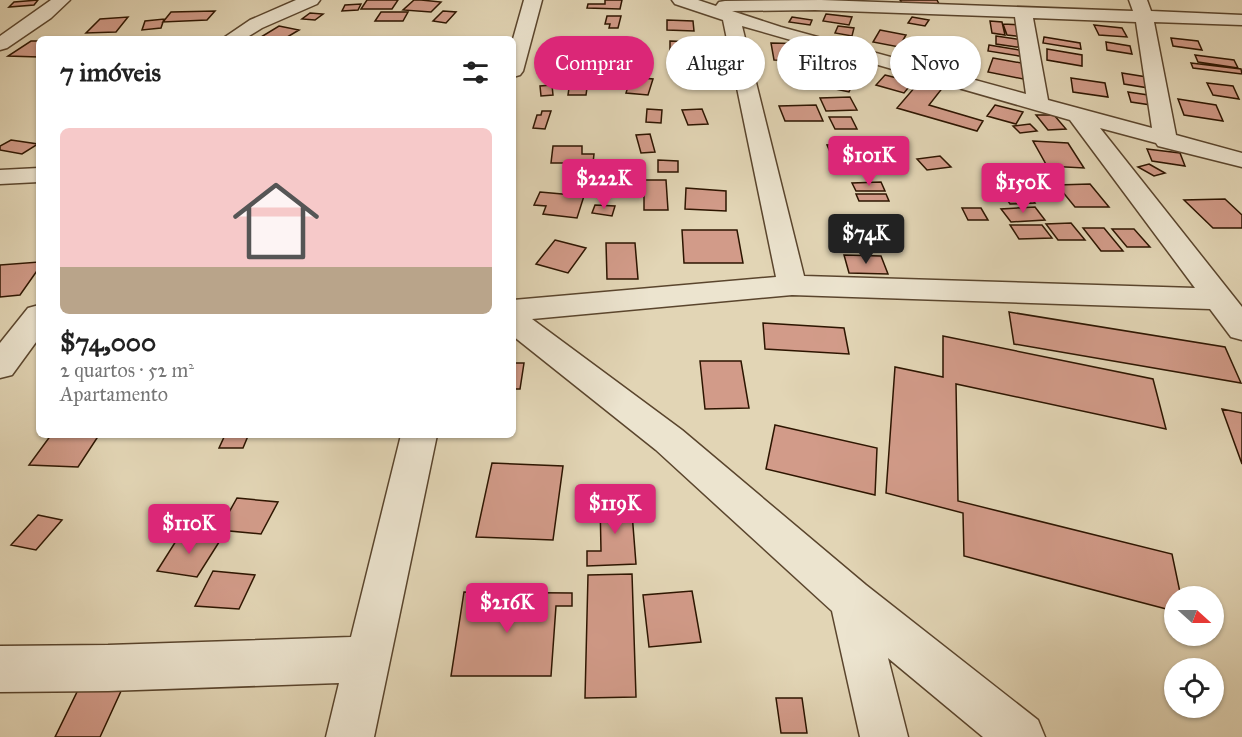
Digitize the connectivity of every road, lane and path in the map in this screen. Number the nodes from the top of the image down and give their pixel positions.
1 (61, 0) edge
2 (311, 0) edge
3 (533, 0) edge
4 (689, 3) edge
5 (1141, 8) edge
6 (1023, 12) junction
7 (731, 17) junction
8 (1242, 20) edge
9 (234, 36) edge
10 (0, 44) edge
11 (516, 60) edge
12 (1038, 103) junction
13 (1079, 116) junction
14 (1166, 141) junction
15 (1242, 160) edge
16 (36, 175) edge
17 (0, 177) edge
18 (792, 285) junction
19 (1220, 299) junction
20 (516, 310) edge
21 (36, 320) edge
22 (516, 322) edge
23 (1242, 329) edge
24 (0, 366) edge
25 (418, 438) edge
26 (851, 600) junction
27 (368, 659) junction
28 (0, 669) edge
29 (350, 737) edge
30 (884, 737) edge
31 (1021, 737) edge

1 - 10 street
2 - 9 street
3 - 11 street
4 - 6 street
4 - 7 street
5 - 6 street
5 - 8 street
5 - 14 street
6 - 12 street
7 - 12 street
7 - 18 street
12 - 13 street
13 - 14 street
13 - 19 street
14 - 15 street
16 - 17 street
18 - 19 street
18 - 20 street
19 - 23 street
21 - 24 street
22 - 26 street
25 - 27 street
26 - 30 street
26 - 31 street
27 - 28 street
27 - 29 street

